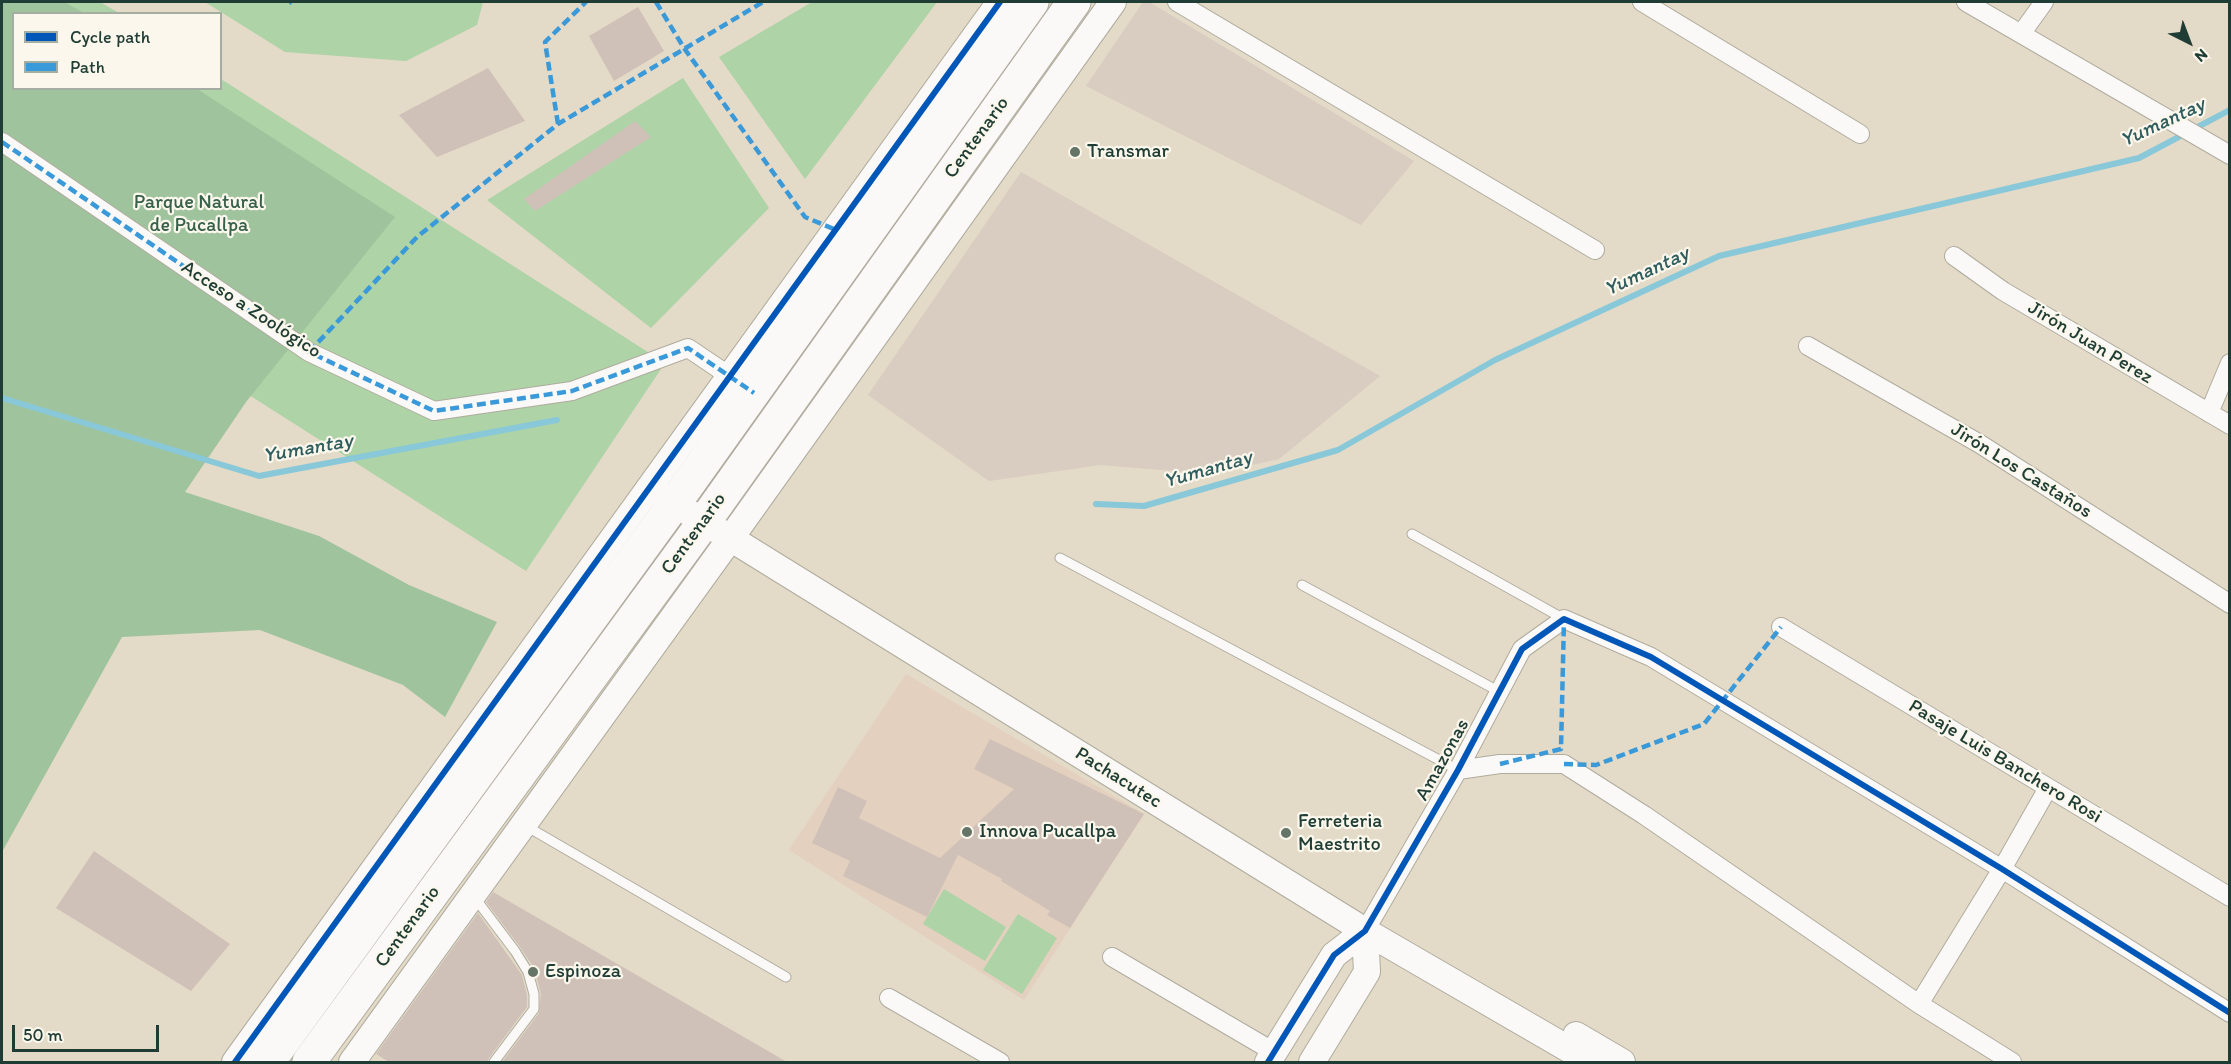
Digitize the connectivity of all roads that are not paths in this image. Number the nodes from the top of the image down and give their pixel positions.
1 (1000, 2) edge
2 (1032, 2) edge
3 (1074, 2) edge
4 (1113, 2) edge
5 (1177, 2) edge
6 (1642, 2) edge
7 (1966, 2) edge
8 (2044, 2) edge
9 (2021, 34) junction
10 (1860, 134) dead end
11 (2, 142) edge
12 (2229, 155) edge
13 (1595, 249) dead end
14 (1954, 256) dead end
15 (1808, 345) dead end
16 (2229, 363) edge
17 (742, 384) junction
18 (2209, 413) junction
19 (2229, 425) edge
20 (669, 494) junction
21 (722, 523) junction
22 (1412, 534) dead end
23 (1060, 558) dead end
24 (1302, 585) dead end
25 (2229, 604) edge
26 (1564, 620) junction
27 (1781, 627) dead end
28 (1500, 692) junction
29 (1458, 770) junction
30 (2048, 788) junction
31 (525, 825) junction
32 (2002, 869) junction
33 (473, 896) junction
34 (2229, 897) edge
35 (1369, 924) junction
36 (1112, 957) dead end
37 (786, 977) dead end
38 (889, 998) dead end
39 (1919, 1004) junction
40 (2229, 1012) edge
41 (1271, 1057) edge
42 (251, 1060) edge
43 (309, 1062) edge
44 (352, 1062) edge
45 (494, 1062) edge
46 (1000, 1062) edge
47 (1312, 1062) edge
48 (1591, 1062) edge
49 (1622, 1062) edge
50 (2012, 1062) edge

1 - 17 street
2 - 17 highway, Centenario
3 - 21 highway, Centenario
4 - 21 street
5 - 13 street
6 - 10 street
7 - 9 street
8 - 9 street
9 - 12 street
11 - 17 street, Acceso a Zoológico
14 - 18 street, Jirón Juan Perez
15 - 25 street, Jirón Los Castaños
16 - 18 street
17 - 20 highway, Centenario
18 - 19 street, Jirón Juan Perez
20 - 21 street, Pachacutec
20 - 42 highway, Centenario
21 - 31 street
21 - 35 street, Pachacutec
21 - 43 highway, Centenario
22 - 26 lane
23 - 29 lane
24 - 28 lane
26 - 28 street, Amazonas
26 - 32 street
27 - 30 street, Pasaje Luis Banchero Rosi
28 - 29 street, Amazonas
29 - 35 street, Amazonas
29 - 39 street
30 - 32 street
30 - 34 street, Pasaje Luis Banchero Rosi
31 - 33 street
31 - 37 lane
32 - 39 street
32 - 40 street
33 - 44 street
33 - 45 lane
35 - 41 street
35 - 47 street
35 - 48 street, Pachacutec
35 - 49 street, Pachacutec
36 - 41 street
38 - 46 street
39 - 50 street

